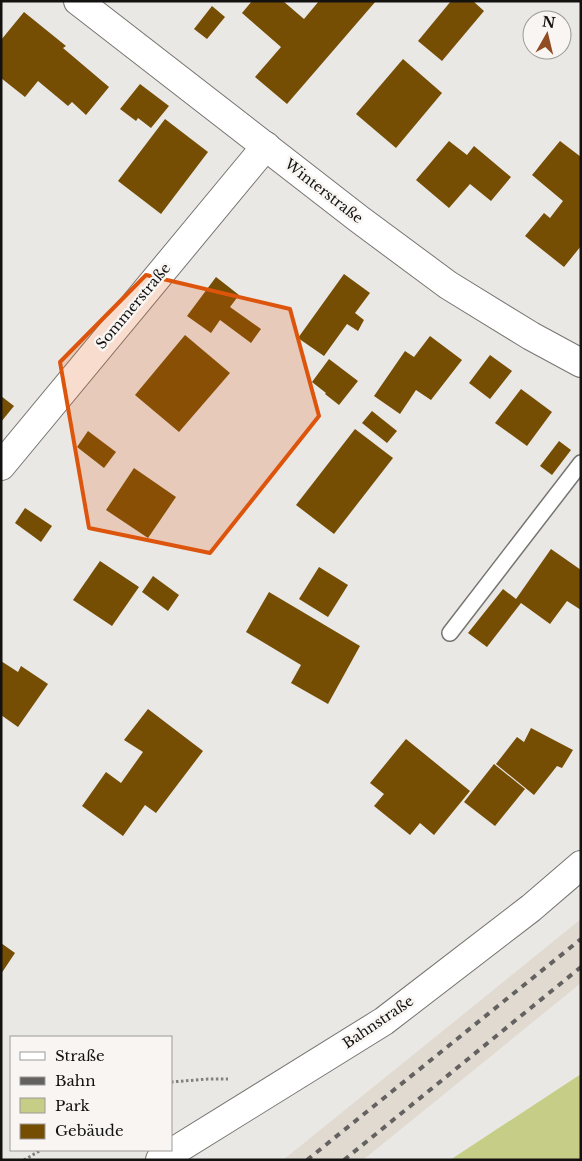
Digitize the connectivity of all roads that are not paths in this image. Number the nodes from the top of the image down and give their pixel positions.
1 (78, 1) edge
2 (266, 146) junction
3 (581, 363) edge
4 (581, 463) edge
5 (1, 466) edge
6 (450, 633) dead end
7 (581, 865) edge
8 (160, 1160) edge

1 - 2 street, Winterstraße
2 - 3 street, Winterstraße
2 - 5 street, Sommerstraße
4 - 6 lane
7 - 8 street, Bahnstraße

